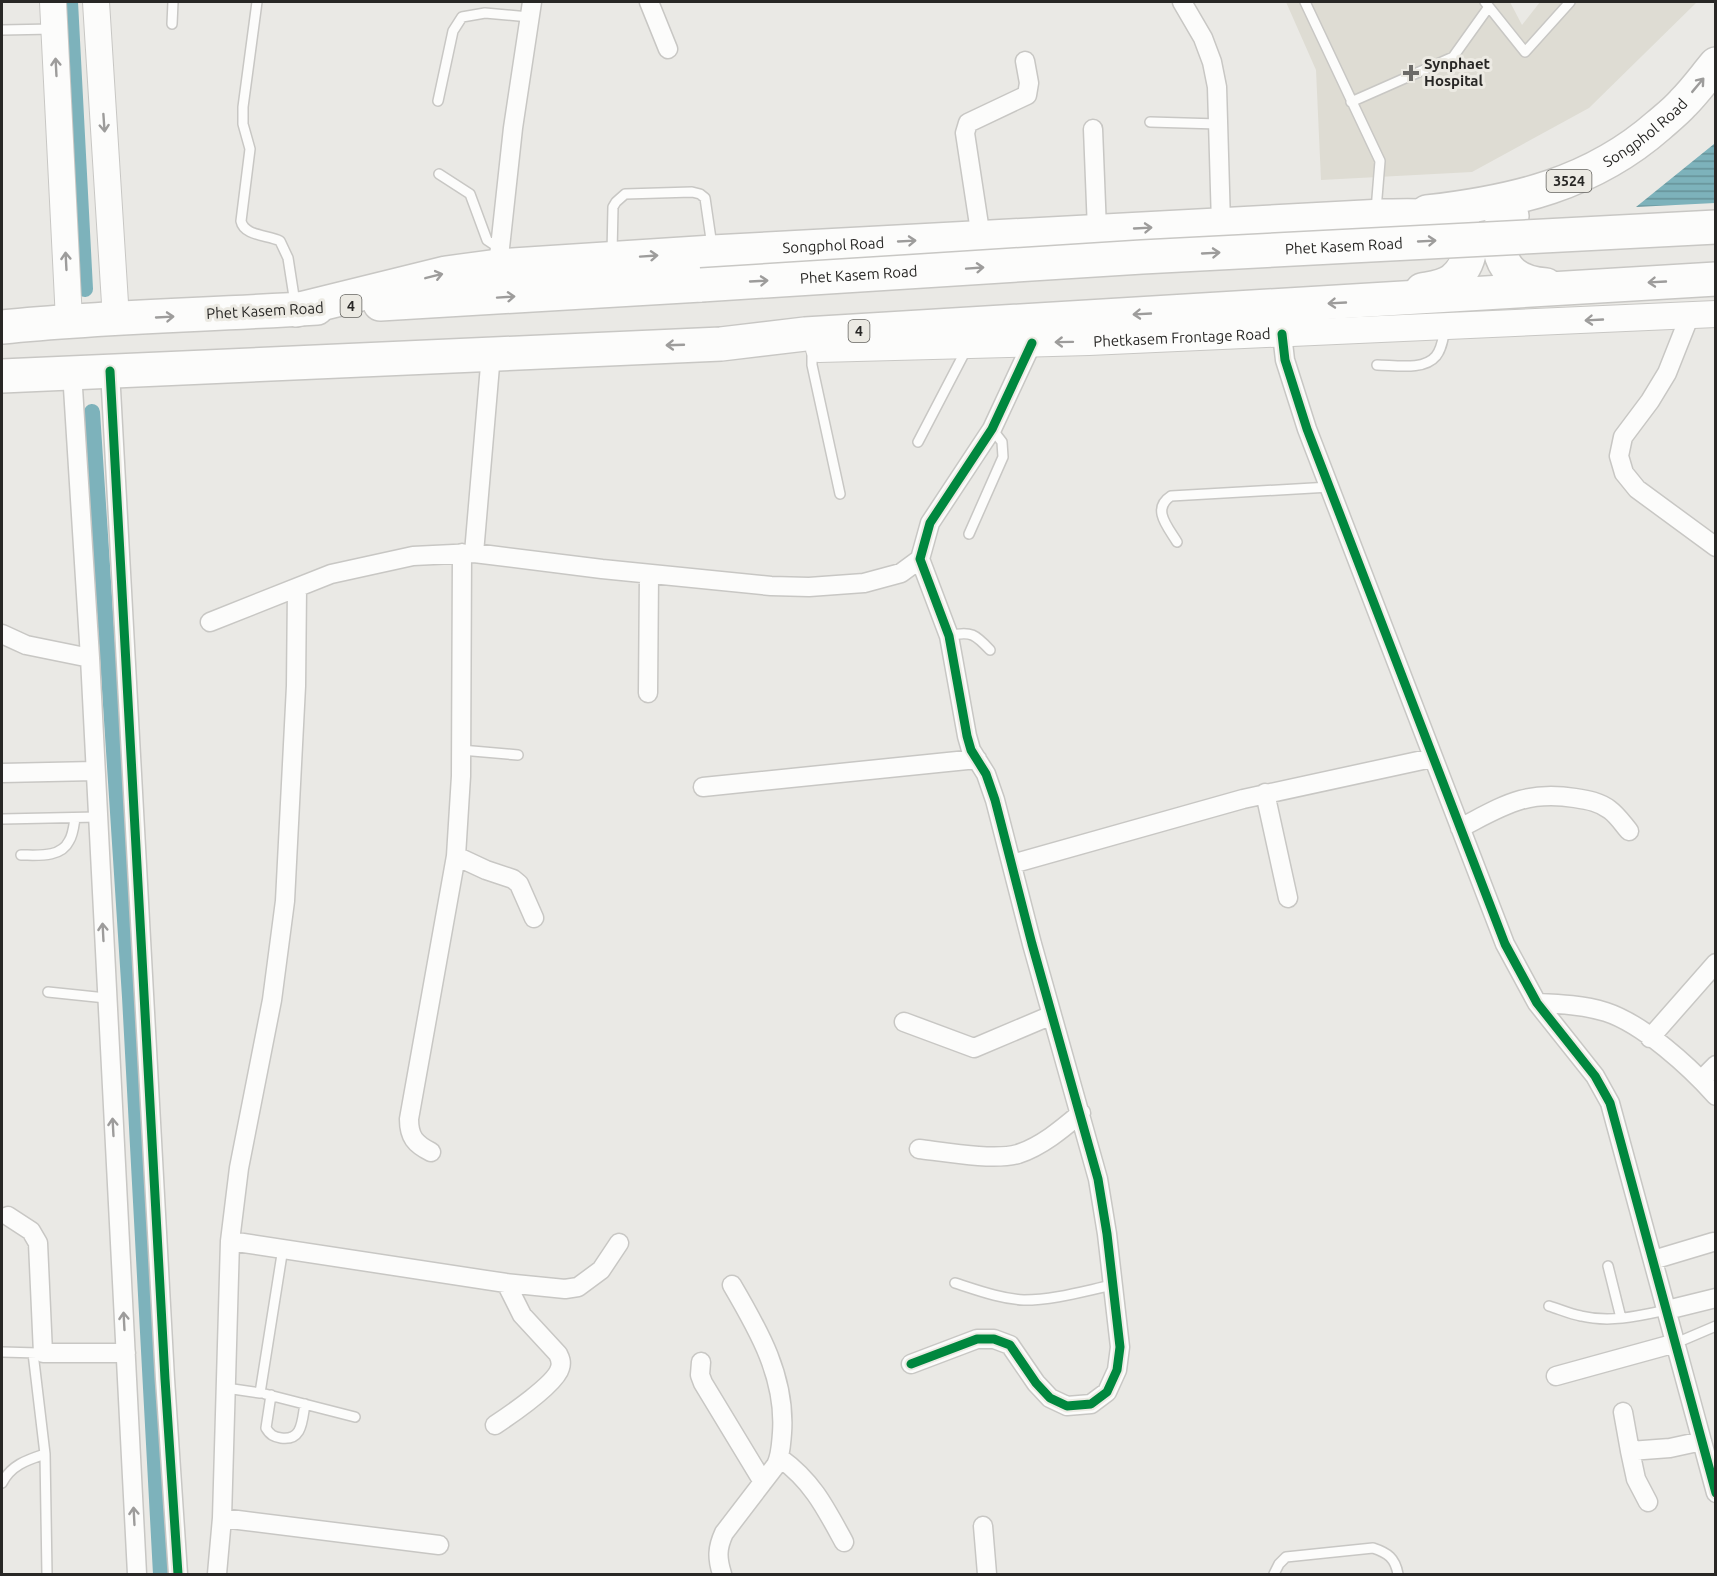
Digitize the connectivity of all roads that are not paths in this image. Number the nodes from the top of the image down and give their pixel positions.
1 (53, 2) edge
2 (96, 2) edge
3 (173, 2) edge
4 (257, 2) edge
5 (649, 2) edge
6 (1182, 2) edge
7 (1305, 2) edge
8 (1570, 2) edge
9 (1486, 4) edge
10 (531, 10) edge
11 (172, 24) dead end
12 (44, 29) junction
13 (2, 30) edge
14 (668, 49) dead end
15 (1025, 61) dead end
16 (1716, 64) edge
17 (438, 101) dead end
18 (1351, 102) junction
19 (1150, 122) dead end
20 (1218, 124) junction
21 (1093, 129) dead end
22 (439, 174) dead end
23 (1577, 178) junction
24 (1379, 216) junction
25 (1221, 224) junction
26 (1716, 227) edge
27 (1097, 230) junction
28 (981, 238) junction
29 (713, 252) junction
30 (498, 257) junction
31 (612, 258) junction
32 (1716, 279) edge
33 (1571, 286) junction
34 (1373, 300) junction
35 (296, 310) junction
36 (1716, 314) edge
37 (1690, 315) junction
38 (69, 320) junction
39 (116, 320) junction
40 (1446, 326) junction
41 (2, 327) edge
42 (1282, 334) junction
43 (1032, 343) junction
44 (721, 344) junction
45 (969, 344) junction
46 (812, 349) junction
47 (491, 354) junction
48 (1377, 365) dead end
49 (110, 371) junction
50 (72, 372) junction
51 (2, 376) edge
52 (992, 429) junction
53 (918, 442) dead end
54 (1330, 487) junction
55 (840, 494) dead end
56 (969, 534) dead end
57 (1177, 542) dead end
58 (1716, 547) edge
59 (468, 553) junction
60 (920, 559) junction
61 (649, 574) junction
62 (297, 588) junction
63 (210, 622) dead end
64 (2, 634) edge
65 (949, 636) junction
66 (990, 651) dead end
67 (90, 658) junction
68 (648, 693) dead end
69 (461, 750) junction
70 (518, 755) dead end
71 (1432, 758) junction
72 (976, 759) junction
73 (95, 771) junction
74 (2, 773) edge
75 (703, 787) dead end
76 (1265, 793) junction
77 (97, 817) junction
78 (75, 818) junction
79 (2, 819) edge
80 (1460, 828) junction
81 (1629, 831) dead end
82 (21, 855) dead end
83 (456, 856) junction
84 (1012, 864) junction
85 (1288, 898) dead end
86 (534, 918) dead end
87 (1716, 963) edge
88 (48, 992) dead end
89 (106, 998) junction
90 (1537, 1003) junction
91 (1052, 1015) junction
92 (904, 1022) dead end
93 (1650, 1038) junction
94 (1716, 1065) edge
95 (1701, 1080) junction
96 (1716, 1096) edge
97 (1081, 1113) junction
98 (919, 1149) dead end
99 (431, 1152) dead end
100 (8, 1216) dead end
101 (230, 1241) junction
102 (1713, 1242) dead end
103 (619, 1244) dead end
104 (283, 1248) junction
105 (1653, 1260) junction
106 (1608, 1266) dead end
107 (506, 1283) junction
108 (955, 1283) dead end
109 (732, 1285) dead end
110 (1113, 1285) junction
111 (1716, 1298) edge
112 (1549, 1306) dead end
113 (1667, 1310) junction
114 (1622, 1318) junction
115 (1716, 1326) edge
116 (1676, 1343) junction
117 (2, 1352) edge
118 (38, 1353) junction
119 (126, 1353) junction
120 (701, 1362) dead end
121 (911, 1364) dead end
122 (1556, 1376) dead end
123 (226, 1388) junction
124 (260, 1393) junction
125 (270, 1395) junction
126 (305, 1404) junction
127 (1623, 1412) dead end
128 (355, 1417) dead end
129 (495, 1425) dead end
130 (1702, 1441) junction
131 (1630, 1450) junction
132 (45, 1454) junction
133 (780, 1458) junction
134 (763, 1482) junction
135 (2, 1483) edge
136 (1716, 1493) edge
137 (1648, 1502) dead end
138 (222, 1518) junction
139 (983, 1526) dead end
140 (844, 1542) dead end
141 (439, 1545) dead end
142 (47, 1575) edge
143 (137, 1575) edge
144 (178, 1575) edge
145 (217, 1575) edge
146 (722, 1575) edge
147 (987, 1575) edge
148 (1274, 1575) edge
149 (1398, 1575) edge

1 - 12 main road
2 -> 39 main road
3 - 11 lane
4 - 35 lane
5 - 14 street
6 - 20 street
7 - 18 lane
8 - 9 lane
9 - 18 lane
10 - 17 lane
10 - 30 street
12 - 13 lane
38 -> 12 main road
15 - 28 street
23 -> 16 highway, Songphol Road / 3524
18 - 24 lane
19 - 20 lane
20 - 25 street
21 - 27 street
22 - 30 lane
23 - 24 highway, Songphol Road / 3524
23 - 33 highway
24 - 25 highway, Songphol Road
24 - 34 highway
27 -> 25 highway, Songphol Road
35 -> 26 highway, Phet Kasem Road / 4, bridge
27 - 28 highway, Songphol Road
29 -> 28 highway, Songphol Road
31 -> 29 highway, Songphol Road
29 - 31 lane
30 - 31 highway, Songphol Road
35 -> 30 highway, Songphol Road
32 -> 33 highway, 4
33 - 34 highway, 4
34 -> 44 highway, 4
39 -> 35 highway, Phet Kasem Road / 4
36 - 37 main road, Phetkasem Frontage Road / 4
37 -> 40 main road, Phetkasem Frontage Road / 4
37 - 58 street
38 - 39 highway, Phet Kasem Road / 4
38 - 41 highway, Phet Kasem Road / 4
40 - 42 main road, Phetkasem Frontage Road / 4
40 - 48 lane
42 -> 43 main road, Phetkasem Frontage Road / 4
42 - 54 street
43 - 45 main road, Phetkasem Frontage Road / 4
43 - 52 street
44 - 46 main road, Phetkasem Frontage Road / 4
44 -> 47 highway, 4
45 - 46 main road, Phetkasem Frontage Road / 4
45 - 53 lane
46 - 55 lane
47 - 49 highway, 4
47 - 59 street
49 - 50 highway, 4
49 - 144 street
50 - 51 highway, 4
50 - 67 street
52 - 56 lane
52 - 60 street
54 - 57 lane
54 - 71 street
59 - 61 street
59 - 62 street
59 - 69 street
60 - 61 street
60 - 65 street
61 - 68 street
62 - 63 street
62 - 101 street
64 - 67 street
65 - 66 lane
65 - 72 street
67 - 73 street
69 - 70 lane
69 - 83 street
71 - 76 street
71 - 80 street
72 - 75 street
72 - 84 street
73 - 74 street
73 - 77 street
76 - 84 street
76 - 85 street
77 - 78 lane
89 -> 77 street
78 - 79 lane
78 - 82 lane
80 - 81 street
80 - 90 street
83 - 86 street
83 - 99 street
84 - 91 street
87 - 93 street
88 - 89 lane
119 -> 89 street
90 - 93 street
90 - 105 street
91 - 92 street
91 - 97 street
93 - 95 street
94 - 95 street
95 - 96 street
97 - 98 street
97 - 110 street
100 - 118 street
101 - 104 street
101 - 123 street
102 - 105 street
103 - 107 street
104 - 107 street
104 - 124 lane
105 - 113 street
106 - 114 lane
107 - 129 street
108 - 110 lane
109 - 133 street
110 - 121 street
111 - 113 street
112 - 114 lane
113 - 114 lane
113 - 116 street
115 - 116 lane
116 - 122 street
116 - 130 street
117 - 118 lane
118 - 119 street
118 - 132 lane
143 -> 119 street
120 - 134 street
123 - 124 lane
123 - 138 street
124 - 125 lane
125 - 126 lane
125 - 126 lane
126 - 128 lane
127 - 131 street
130 - 131 street
130 - 136 street
131 - 137 street
132 - 135 lane
132 - 142 lane
133 - 134 street
133 - 140 street
134 - 146 street
138 - 141 street
138 - 145 street
139 - 147 street
148 - 149 lane

